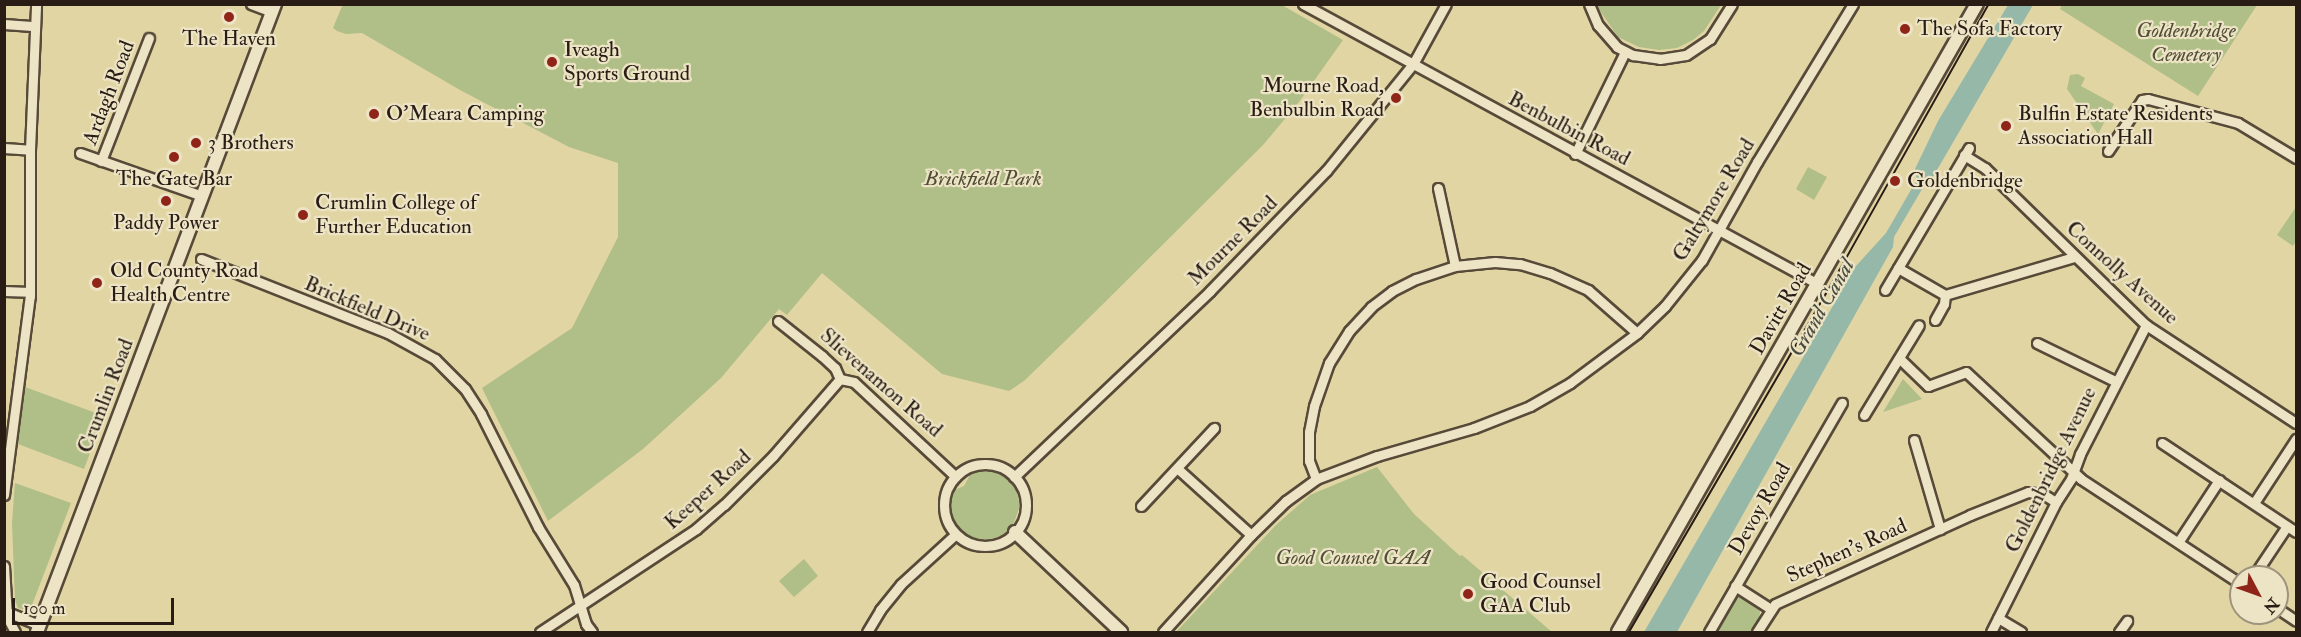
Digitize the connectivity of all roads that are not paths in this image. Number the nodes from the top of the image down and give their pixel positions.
1 (36, 4) edge
2 (252, 4) edge
3 (1303, 4) edge
4 (1446, 4) edge
5 (1589, 4) edge
6 (1732, 4) edge
7 (1853, 4) edge
8 (1977, 4) edge
9 (274, 8) edge
10 (4, 24) edge
11 (35, 27) junction
12 (149, 38) dead end
13 (1625, 52) junction
14 (1413, 64) junction
15 (4, 148) edge
16 (30, 150) junction
17 (2108, 151) dead end
18 (80, 153) dead end
19 (1575, 154) junction
20 (2296, 158) edge
21 (101, 161) junction
22 (1438, 188) dead end
23 (202, 196) junction
24 (1720, 231) junction
25 (2074, 257) junction
26 (201, 259) dead end
27 (1455, 266) junction
28 (1898, 268) junction
29 (1818, 284) junction
30 (1885, 290) dead end
31 (4, 291) edge
32 (30, 292) junction
33 (1945, 296) junction
34 (1935, 320) dead end
35 (778, 321) dead end
36 (2146, 324) junction
37 (1919, 325) dead end
38 (1637, 333) junction
39 (2037, 343) dead end
40 (1900, 359) junction
41 (840, 379) junction
42 (2115, 381) junction
43 (1842, 403) dead end
44 (1864, 415) dead end
45 (2296, 423) edge
46 (1214, 428) dead end
47 (2296, 439) edge
48 (1914, 440) dead end
49 (2162, 443) dead end
50 (1178, 469) junction
51 (2074, 472) junction
52 (956, 477) junction
53 (1014, 477) junction
54 (1316, 479) junction
55 (2219, 480) junction
56 (4, 495) edge
57 (2056, 502) junction
58 (2254, 503) junction
59 (1141, 506) dead end
60 (2287, 526) junction
61 (1940, 529) junction
62 (1015, 532) junction
63 (2296, 532) edge
64 (956, 534) junction
65 (1251, 535) junction
66 (2179, 541) junction
67 (2261, 565) edge
68 (4, 566) edge
69 (2229, 576) edge
70 (1735, 586) junction
71 (582, 607) junction
72 (1771, 609) junction
73 (7, 612) junction
74 (1998, 618) junction
75 (2127, 621) dead end
76 (38, 629) edge
77 (15, 633) edge
78 (540, 633) edge
79 (592, 633) edge
80 (867, 633) edge
81 (1121, 633) edge
82 (1163, 633) edge
83 (1618, 633) edge
84 (1709, 633) edge
85 (1757, 633) edge
86 (1991, 633) edge
87 (2021, 633) edge
88 (2119, 633) edge

1 - 11 street
2 - 9 street
3 - 14 street, Benbulbin Road
4 - 14 street, Mourne Road
5 - 13 street
6 - 13 street
7 - 24 street, Galtymore Road
8 - 29 main road, Davitt Road
9 - 23 main road, Crumlin Road
10 - 11 street
11 - 16 street
12 - 21 street, Ardagh Road
13 - 19 street
14 - 19 street, Benbulbin Road
14 - 53 street, Mourne Road
15 - 16 street
16 - 32 street
17 - 20 street
18 - 21 street, Ardagh Road
19 - 24 street, Benbulbin Road
21 - 23 street, Ardagh Road
22 - 27 street
23 - 76 main road, Crumlin Road
24 - 29 street, Benbulbin Road
24 - 38 street, Galtymore Road
25 - 28 street, Connolly Avenue
25 - 33 street
25 - 36 street, Connolly Avenue
26 - 71 street, Brickfield Drive
27 - 38 street
27 - 54 street
28 - 30 street
28 - 33 street
29 - 83 main road, Davitt Road
31 - 32 street
32 - 56 street
33 - 34 street
35 - 41 street, Slievenamon Road
36 - 42 street, Goldenbridge Avenue
36 - 45 street, Connolly Avenue
37 - 40 street
38 - 54 street, Galtymore Road
39 - 42 street
40 - 44 street
40 - 51 street
41 - 52 street, Slievenamon Road
41 - 71 street, Keeper Road
42 - 51 street, Goldenbridge Avenue
43 - 70 street, Devoy Road
46 - 50 street
47 - 58 street
48 - 61 street, Stephen's Road
49 - 55 street
50 - 59 street
50 - 65 street
51 - 57 street, Goldenbridge Avenue
51 - 66 street
52 - 53 street
52 - 64 street
53 - 62 street
54 - 65 street, Galtymore Road
55 - 58 street
55 - 66 street
57 - 61 street, Stephen's Road
57 - 74 street, Goldenbridge Avenue
58 - 60 street
60 - 63 street
60 - 67 street
61 - 72 street, Stephen's Road
62 - 64 street
62 - 81 main road
64 - 80 street
65 - 82 street, Galtymore Road
66 - 69 street
68 - 73 street
70 - 72 street, Stephen's Road
70 - 84 street, Devoy Road
71 - 78 street, Keeper Road
71 - 79 street
72 - 85 street, Stephen's Road
73 - 76 street
73 - 77 street
74 - 86 street, Goldenbridge Avenue
74 - 87 street
75 - 88 street

